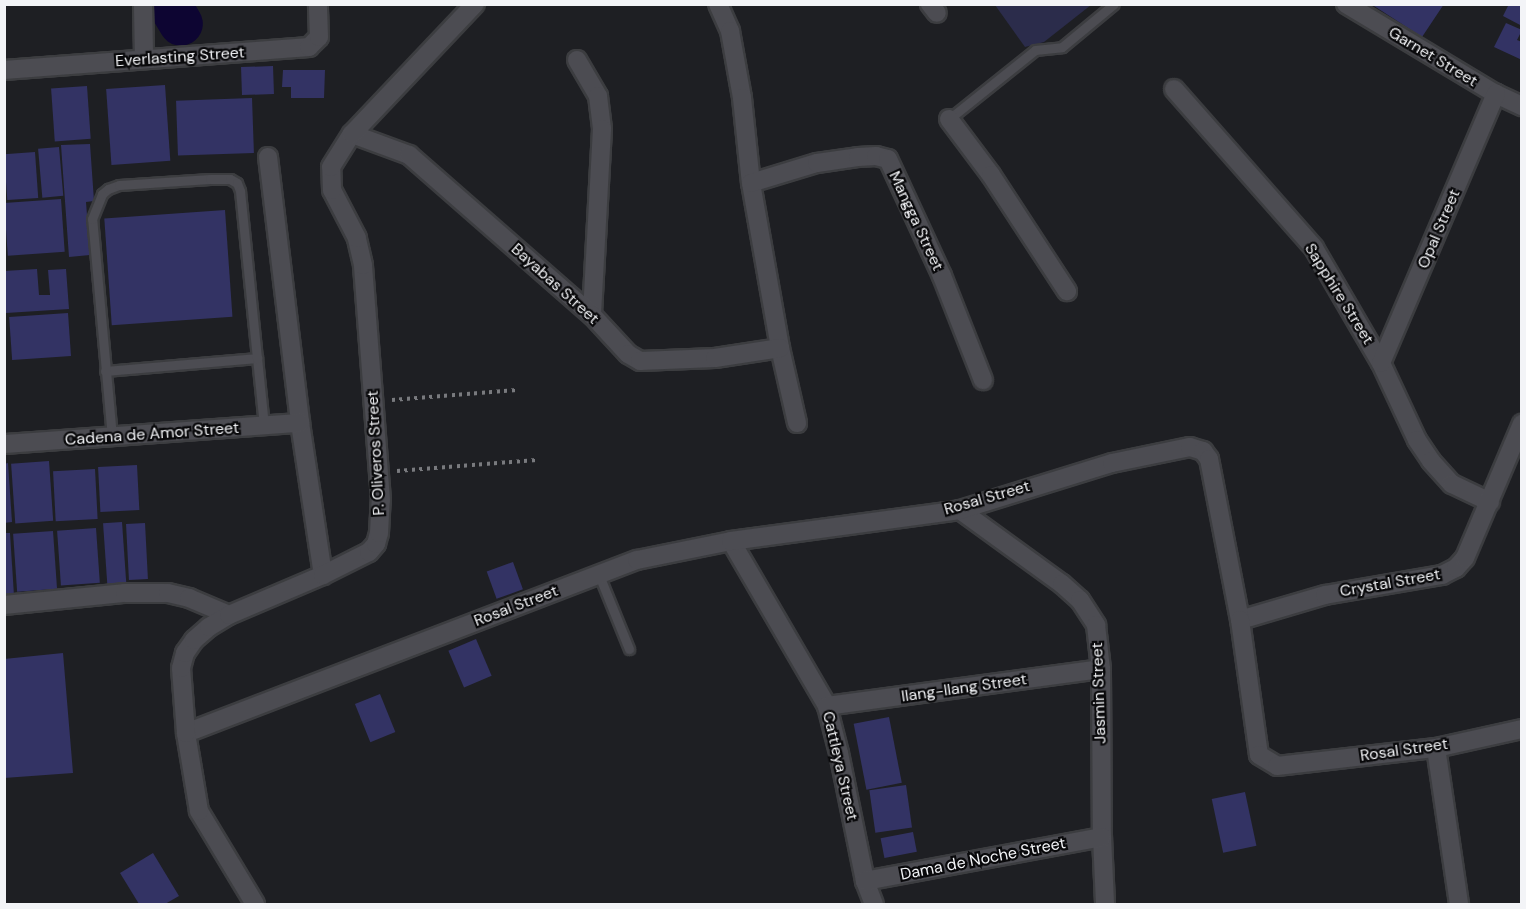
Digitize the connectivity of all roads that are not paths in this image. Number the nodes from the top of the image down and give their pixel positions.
1 (143, 4) edge
2 (318, 4) edge
3 (475, 4) edge
4 (718, 4) edge
5 (1114, 4) edge
6 (1346, 4) edge
7 (144, 58) junction
8 (577, 60) dead end
9 (4, 70) edge
10 (1174, 89) dead end
11 (1496, 94) junction
12 (1521, 106) edge
13 (949, 119) joint
14 (352, 134) junction
15 (268, 157) dead end
16 (751, 183) junction
17 (1067, 291) dead end
18 (592, 315) junction
19 (780, 348) junction
20 (257, 358) junction
21 (1381, 363) junction
22 (105, 371) junction
23 (983, 380) dead end
24 (300, 423) junction
25 (798, 423) dead end
26 (1521, 424) edge
27 (264, 426) junction
28 (112, 437) junction
29 (4, 444) edge
30 (1490, 502) junction
31 (960, 510) junction
32 (731, 541) junction
33 (599, 574) junction
34 (323, 575) junction
35 (4, 605) edge
36 (229, 615) junction
37 (1240, 620) junction
38 (629, 649) dead end
39 (1101, 669) junction
40 (827, 706) junction
41 (1521, 729) edge
42 (186, 733) junction
43 (1436, 748) junction
44 (1102, 837) junction
45 (865, 881) junction
46 (255, 904) edge
47 (874, 904) edge
48 (1105, 904) edge
49 (1459, 904) edge

1 - 7 street
2 - 7 street, Everlasting Street
3 - 14 street, P. Oliveros Street
4 - 16 street
5 - 13 lane
6 - 11 street, Garnet Street
7 - 9 street, Everlasting Street
8 - 18 street
10 - 21 street, Sapphire Street
11 - 12 street, Garnet Street
11 - 21 street, Opal Street
13 - 17 street
14 - 18 street, Bayabas Street
14 - 34 street, P. Oliveros Street
15 - 24 street
16 - 19 street
16 - 23 street, Mangga Street
18 - 19 street, Bayabas Street
19 - 25 street
20 - 22 lane
20 - 22 lane
20 - 27 lane
21 - 30 street, Sapphire Street
22 - 28 lane
24 - 27 street, Cadena de Amor Street
24 - 34 street
26 - 30 street, Crystal Street
27 - 28 street, Cadena de Amor Street
28 - 29 street, Cadena de Amor Street
30 - 37 street, Crystal Street
31 - 32 street, Rosal Street
31 - 37 street, Rosal Street
31 - 39 street, Jasmin Street
32 - 33 street, Rosal Street
32 - 40 street, Cattleya Street
33 - 38 lane
33 - 42 street, Rosal Street
34 - 36 street, P. Oliveros Street
35 - 36 street
36 - 42 street, P. Oliveros Street
37 - 43 street, Rosal Street
39 - 40 street, Ilang-Ilang Street
39 - 44 street, Jasmin Street
40 - 45 street, Cattleya Street
41 - 43 street, Rosal Street
42 - 46 street, P. Oliveros Street
43 - 49 street
44 - 45 street, Dama de Noche Street
44 - 48 street, Jasmin Street
45 - 47 street, Cattleya Street

